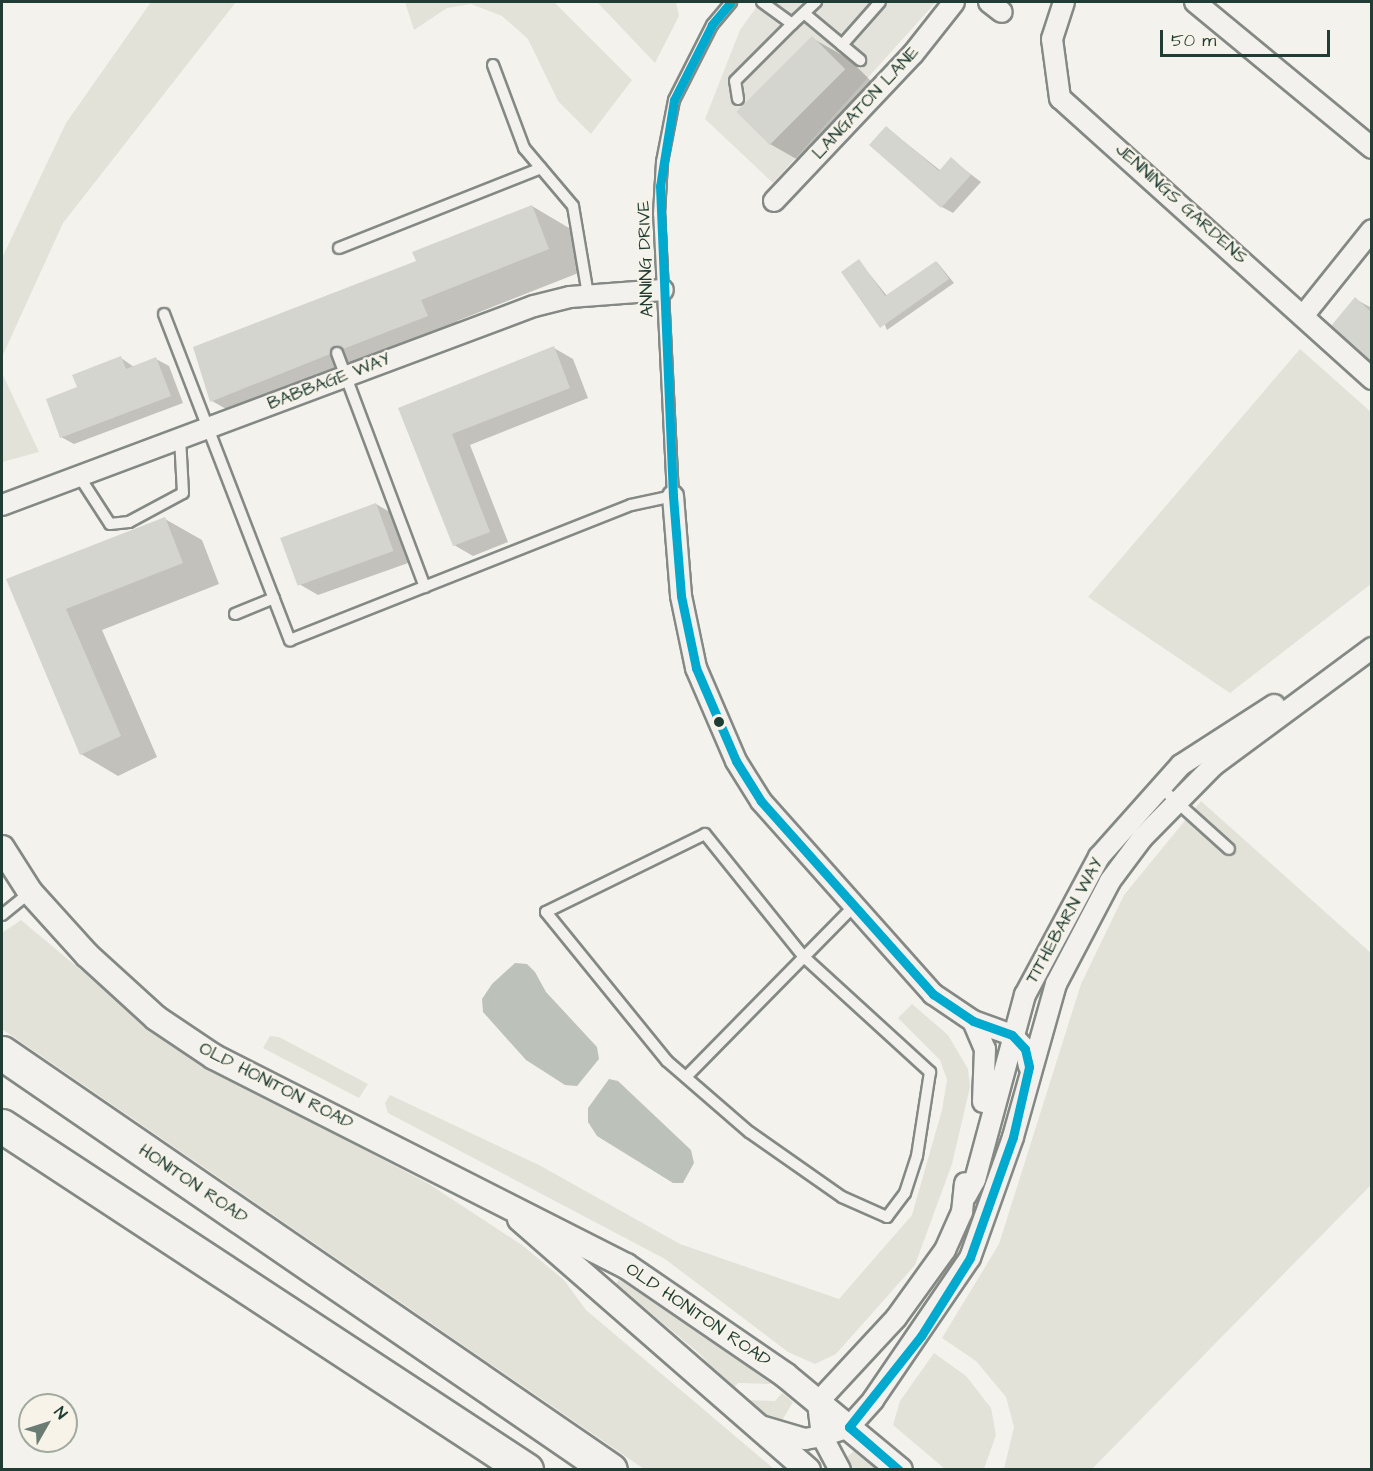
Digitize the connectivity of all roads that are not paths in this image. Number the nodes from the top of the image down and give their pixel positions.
1 (731, 2) edge
2 (762, 2) edge
3 (816, 2) edge
4 (880, 2) edge
5 (954, 2) edge
6 (1064, 2) edge
7 (1195, 2) edge
8 (805, 14) junction
9 (792, 24) junction
10 (842, 45) junction
11 (860, 60) dead end
12 (493, 65) dead end
13 (738, 99) dead end
14 (1371, 148) edge
15 (541, 168) junction
16 (774, 201) dead end
17 (1371, 230) edge
18 (339, 248) dead end
19 (663, 290) junction
20 (588, 295) junction
21 (164, 315) dead end
22 (1303, 316) junction
23 (337, 353) dead end
24 (347, 375) junction
25 (1371, 379) edge
26 (208, 427) junction
27 (180, 438) junction
28 (79, 476) junction
29 (673, 496) junction
30 (2, 505) edge
31 (425, 588) junction
32 (274, 598) junction
33 (234, 614) dead end
34 (1371, 648) edge
35 (1307, 692) junction
36 (1159, 786) junction
37 (1177, 801) junction
38 (2, 848) edge
39 (1228, 849) dead end
40 (30, 892) junction
41 (852, 908) junction
42 (2, 915) edge
43 (804, 957) junction
44 (1056, 984) junction
45 (973, 1021) junction
46 (1012, 1035) junction
47 (2, 1053) edge
48 (1029, 1066) junction
49 (686, 1077) junction
50 (2, 1126) edge
51 (966, 1196) junction
52 (507, 1208) junction
53 (818, 1402) junction
54 (745, 1420) junction
55 (849, 1427) junction
56 (822, 1436) junction
57 (526, 1470) edge
58 (610, 1470) edge
59 (808, 1470) edge
60 (840, 1470) edge
61 (900, 1470) edge

1 - 19 lane, ANNING DRIVE
2 - 9 lane
3 - 8 lane
4 - 10 lane
5 - 16 street, LANGATON LANE
6 - 22 street, JENNINGS GARDENS
7 - 14 street
8 - 9 lane
8 - 10 lane
9 - 13 lane
10 - 11 lane
12 - 15 lane
15 - 18 lane
15 - 20 lane
17 - 22 street
19 - 20 street, BABBAGE WAY
19 - 29 lane, ANNING DRIVE
20 - 24 street, BABBAGE WAY
21 - 26 lane
22 - 25 street, JENNINGS GARDENS
23 - 24 lane
24 - 26 street, BABBAGE WAY
24 - 31 lane
26 - 27 street, BABBAGE WAY
26 - 32 lane
27 - 28 street, BABBAGE WAY
27 - 28 lane
28 - 30 street, BABBAGE WAY
29 - 31 lane
29 - 41 street
31 - 32 lane
32 - 33 lane
34 - 35 street, TITHEBARN WAY
35 - 36 street, TITHEBARN WAY
35 - 37 street, TITHEBARN WAY
36 - 37 lane
36 - 46 street, TITHEBARN WAY
37 - 39 lane
37 - 44 street, TITHEBARN WAY
38 - 40 street, OLD HONITON ROAD
40 - 42 lane
40 - 52 street, OLD HONITON ROAD
41 - 43 lane
41 - 45 street
43 - 49 lane
43 - 49 lane
43 - 49 lane
44 - 46 street, TITHEBARN WAY
44 - 48 street, TITHEBARN WAY
45 - 46 street
45 - 51 street, TITHEBARN WAY
46 - 48 street
46 - 51 street, TITHEBARN WAY
47 - 58 highway, HONITON ROAD
48 - 55 street, TITHEBARN WAY
50 - 57 highway
51 - 53 street, TITHEBARN WAY
52 - 53 street, OLD HONITON ROAD
52 - 54 street, OLD HONITON ROAD
53 - 55 street, OLD HONITON ROAD
53 - 56 street
54 - 56 street, OLD HONITON ROAD
54 - 59 street, OLD HONITON ROAD
55 - 56 street, OLD HONITON ROAD
55 - 61 street, OLD HONITON ROAD
56 - 60 street

